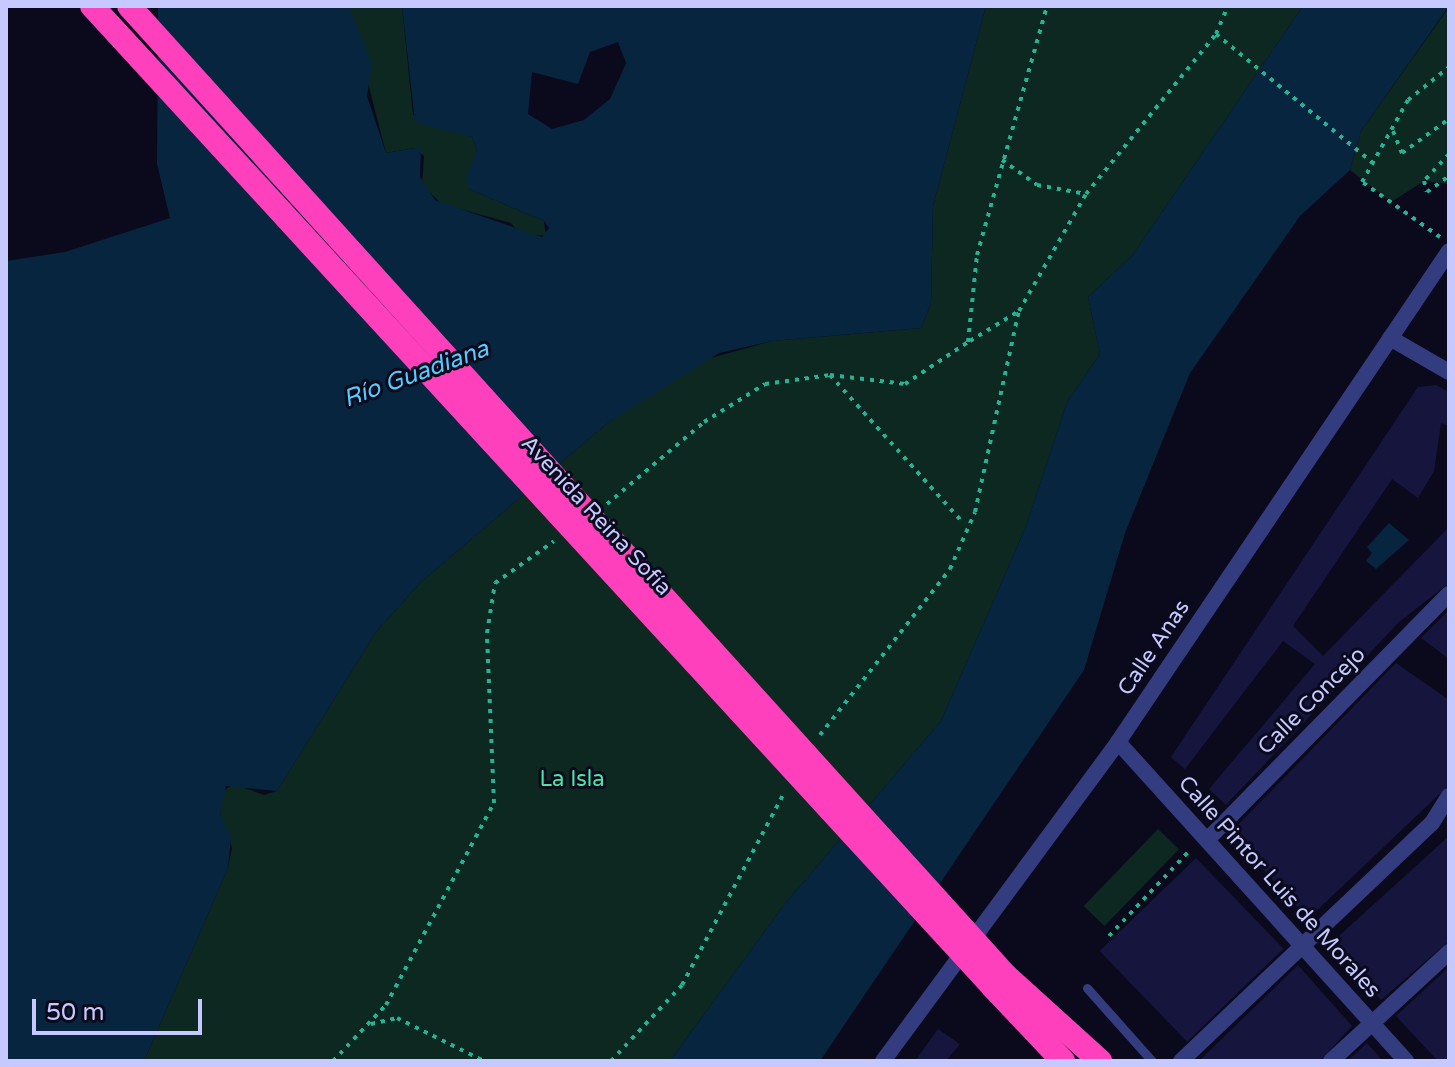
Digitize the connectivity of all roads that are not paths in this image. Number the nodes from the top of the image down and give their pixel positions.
1 (92, 6) edge
2 (129, 6) edge
3 (1449, 251) edge
4 (1390, 338) junction
5 (1449, 372) edge
6 (1449, 594) edge
7 (1118, 742) junction
8 (1447, 802) edge
9 (1199, 844) junction
10 (1302, 946) junction
11 (1449, 952) edge
12 (1000, 982) junction
13 (1087, 988) dead end
14 (1373, 1023) junction
15 (883, 1061) edge
16 (1050, 1061) edge
17 (1063, 1061) edge
18 (1085, 1061) edge
19 (1100, 1061) edge
20 (1152, 1061) edge
21 (1181, 1061) edge
22 (1331, 1061) edge
23 (1406, 1061) edge

1 - 12 highway, Avenida Reina Sofía, bridge
2 - 12 highway, Avenida Reina Sofía, bridge
3 - 4 street, Calle Anas
4 - 5 street
4 - 7 street, Calle Anas
6 - 9 street, Calle Concejo
7 - 9 street, Calle Pintor Luis de Morales
7 - 15 street, Calle Anas
8 - 10 street
9 - 10 street, Calle Pintor Luis de Morales
10 - 14 street, Calle Pintor Luis de Morales
10 - 21 street
11 - 14 street
12 - 16 highway
12 - 17 highway, Avenida Reina Sofía
12 - 18 highway, Avenida Reina Sofía
12 - 19 highway
13 - 20 lane
14 - 22 street
14 - 23 street, Calle Pintor Luis de Morales

